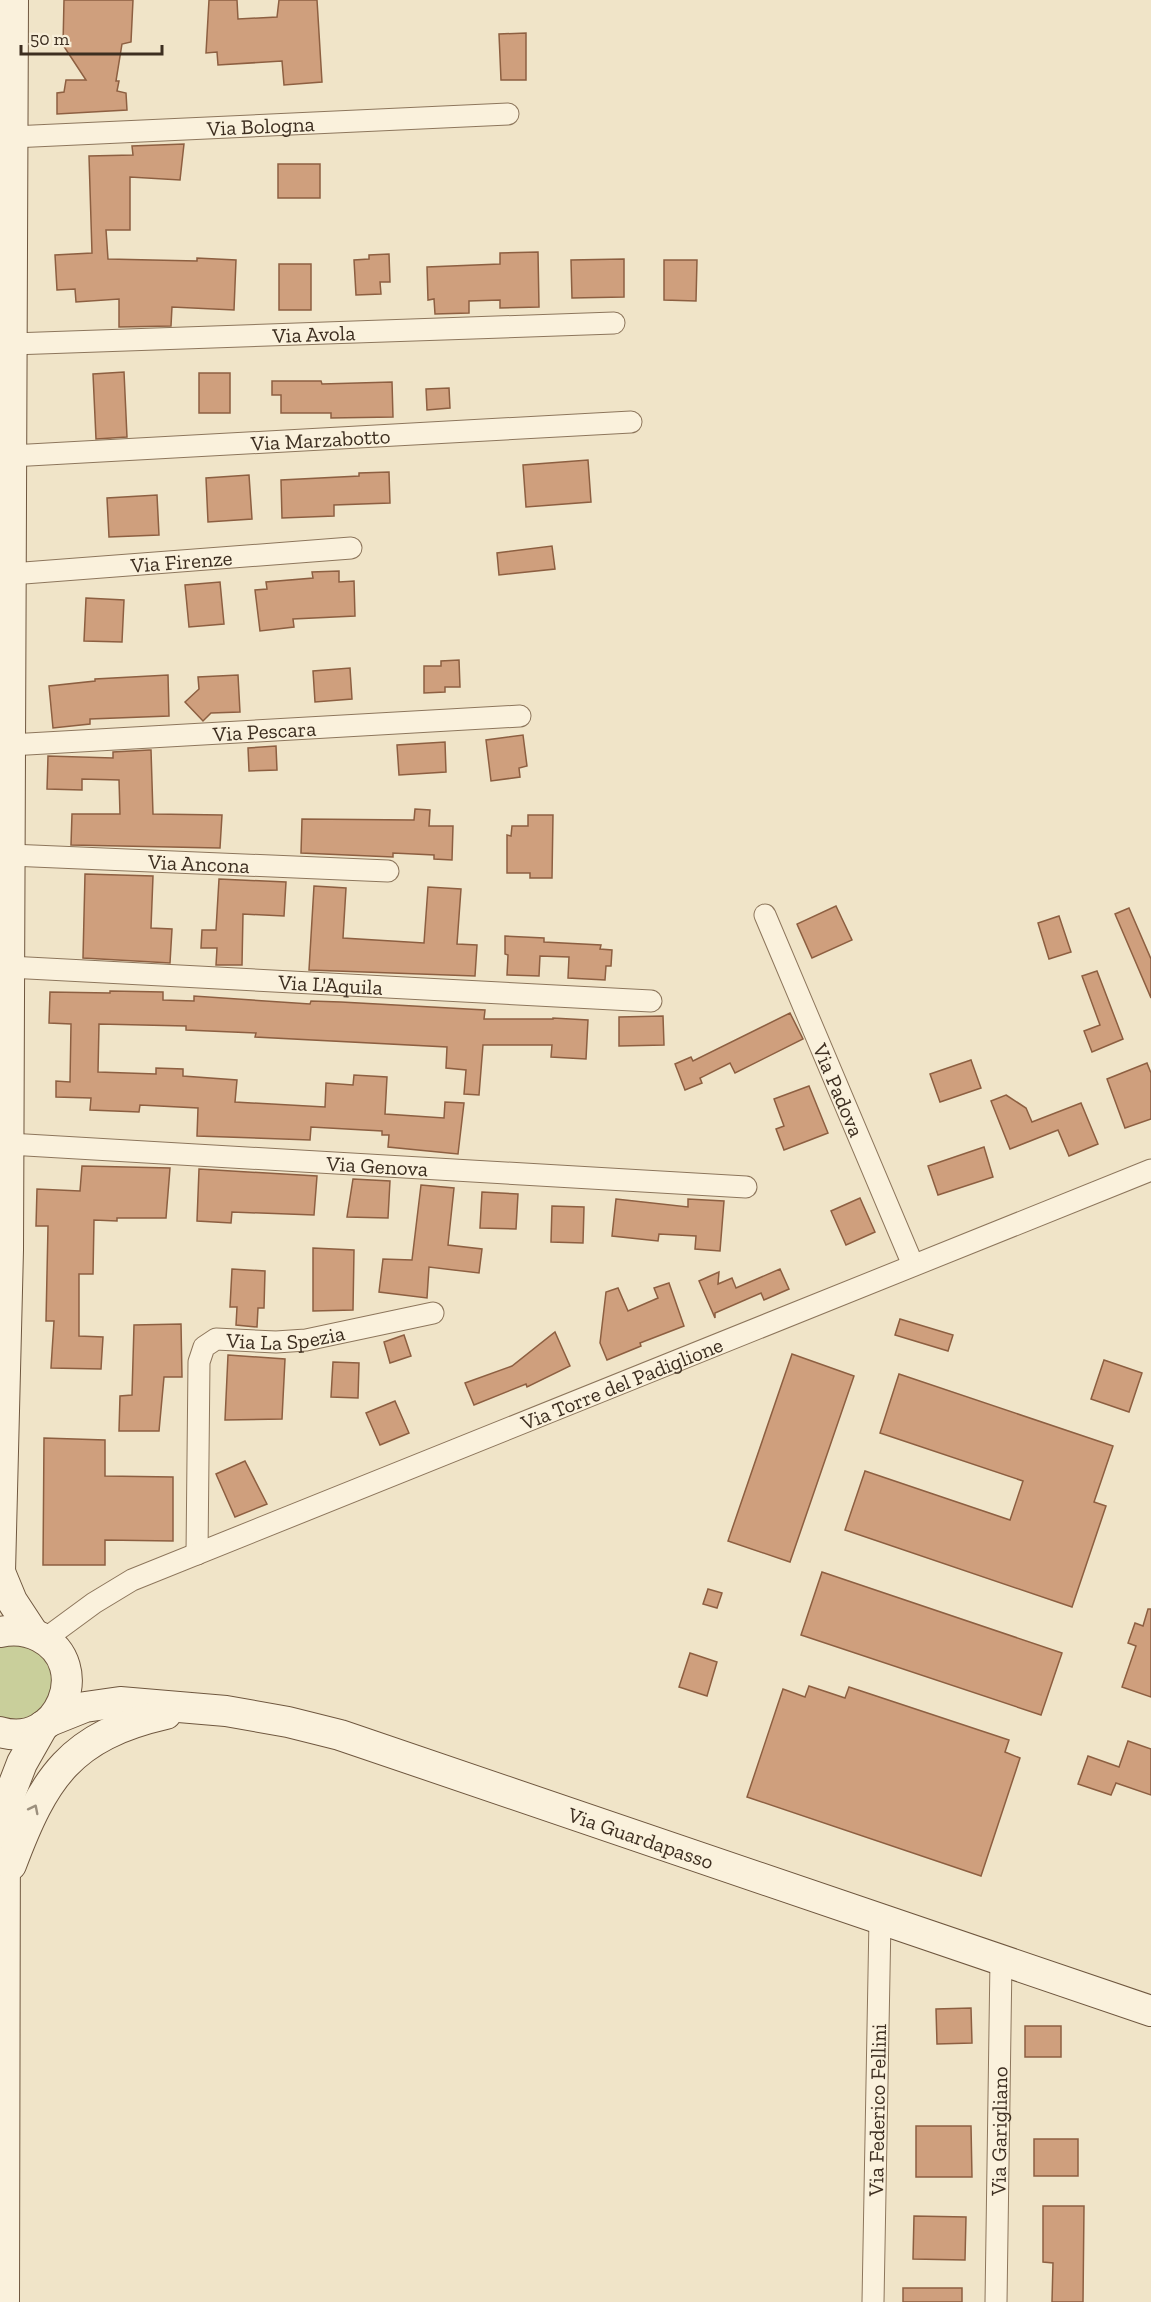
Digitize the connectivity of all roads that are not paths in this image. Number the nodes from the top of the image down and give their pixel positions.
1 (13, 0) edge
2 (508, 114) dead end
3 (12, 137) junction
4 (6, 261) edge
5 (614, 323) dead end
6 (12, 344) junction
7 (631, 422) dead end
8 (8, 451) edge
9 (351, 548) dead end
10 (7, 566) edge
11 (520, 716) dead end
12 (10, 745) junction
13 (5, 801) edge
14 (10, 855) junction
15 (388, 871) dead end
16 (765, 915) dead end
17 (9, 967) junction
18 (651, 1001) dead end
19 (5, 1026) edge
20 (9, 1144) junction
21 (1151, 1170) edge
22 (746, 1186) dead end
23 (4, 1250) edge
24 (913, 1265) junction
25 (433, 1313) dead end
26 (197, 1554) junction
27 (0, 1572) edge
28 (0, 1632) edge
29 (51, 1648) junction
30 (120, 1702) junction
31 (193, 1707) junction
32 (46, 1724) junction
33 (0, 1732) edge
34 (2, 1800) edge
35 (5, 1882) junction
36 (880, 1920) junction
37 (1001, 1960) junction
38 (1151, 2011) edge
39 (4, 2302) edge
40 (873, 2302) edge
41 (996, 2302) edge

1 - 3 street
2 - 3 street, Via Bologna
3 - 4 street
4 - 6 street
5 - 6 street, Via Avola
6 - 8 street
7 - 8 street, Via Marzabotto
8 - 10 street
9 - 10 street, Via Firenze
10 - 12 street
11 - 12 street, Via Pescara
12 - 13 street
13 - 14 street
14 - 15 street, Via Ancona
14 - 17 street
16 - 24 street, Via Padova
17 - 18 street, Via L'Aquila
17 - 19 street
19 - 20 street
20 - 22 street, Via Genova
20 - 23 street
21 - 24 street, Via Torre del Padiglione
23 - 27 street
24 - 26 street, Via Torre del Padiglione
25 - 26 street, Via La Spezia
26 - 29 street, Via Torre del Padiglione
27 - 29 street
28 - 29 street
29 - 30 street
29 - 32 street
30 - 31 street, Via Guardapasso
30 - 32 street, Via Guardapasso
35 -> 31 street
31 - 36 street, Via Guardapasso
32 - 33 street, Via Guardapasso
32 - 34 street
34 - 35 street
35 - 39 street
36 - 37 street, Via Guardapasso
36 - 40 street, Via Federico Fellini
37 - 38 street, Via Guardapasso
37 - 41 street, Via Garigliano

